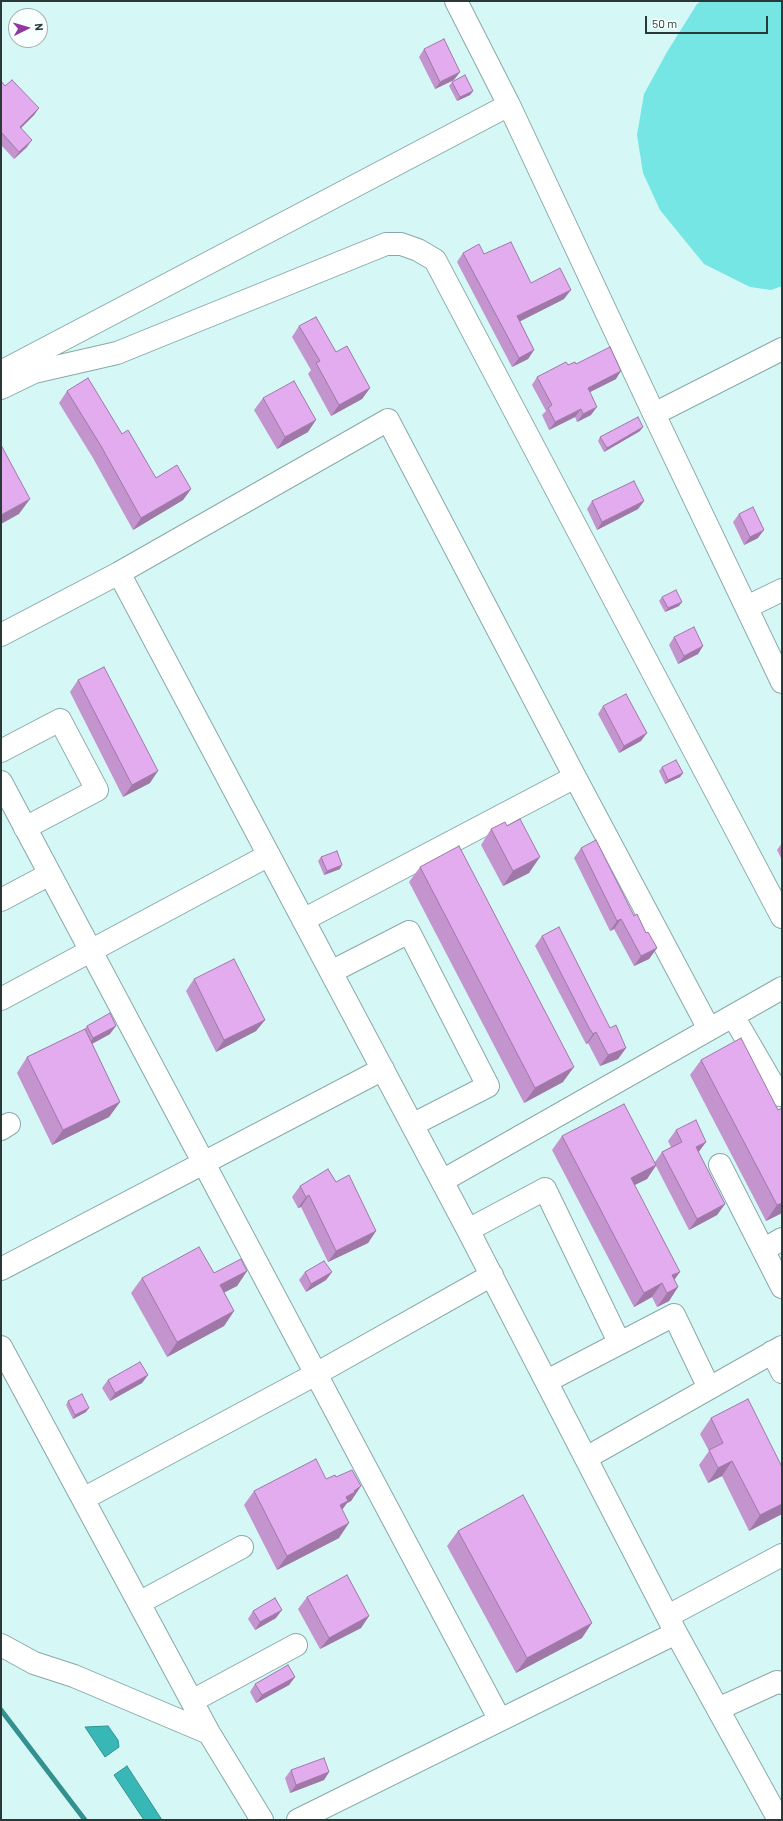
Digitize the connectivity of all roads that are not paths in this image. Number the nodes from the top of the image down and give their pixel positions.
1 (456, 1) edge
2 (509, 105) junction
3 (782, 349) edge
4 (1, 372) edge
5 (1, 388) edge
6 (654, 414) junction
7 (119, 573) junction
8 (782, 590) edge
9 (747, 607) junction
10 (1, 635) edge
11 (782, 682) edge
12 (1, 751) edge
13 (575, 777) junction
14 (1, 782) edge
15 (25, 828) junction
16 (269, 855) junction
17 (50, 874) junction
18 (1, 900) edge
19 (782, 917) edge
20 (303, 920) junction
21 (91, 951) junction
22 (331, 972) junction
23 (782, 988) edge
24 (1, 999) edge
25 (733, 1016) junction
26 (709, 1029) junction
27 (383, 1069) junction
28 (782, 1094) edge
29 (412, 1125) junction
30 (204, 1163) junction
31 (720, 1164) dead end
32 (442, 1181) junction
33 (468, 1230) junction
34 (782, 1239) edge
35 (763, 1250) junction
36 (1, 1269) edge
37 (492, 1276) junction
38 (782, 1287) edge
39 (619, 1342) junction
40 (1, 1347) edge
41 (777, 1350) edge
42 (782, 1372) edge
43 (316, 1374) junction
44 (547, 1381) junction
45 (710, 1388) junction
46 (586, 1458) junction
47 (83, 1499) junction
48 (242, 1547) dead end
49 (782, 1555) edge
50 (139, 1603) junction
51 (672, 1625) junction
52 (1, 1645) edge
53 (296, 1645) dead end
54 (782, 1683) edge
55 (192, 1701) junction
56 (718, 1709) junction
57 (500, 1720) junction
58 (209, 1733) junction
59 (780, 1818) edge
60 (262, 1820) edge
61 (298, 1820) edge

1 - 2 street
2 - 4 street
2 - 6 street
3 - 6 street
5 - 19 street
6 - 9 street
7 - 10 street
7 - 13 street
7 - 16 street
8 - 9 street
9 - 11 street
12 - 15 street
13 - 20 street
13 - 26 street
14 - 15 street
15 - 17 street
16 - 20 street
16 - 21 street
17 - 18 street
17 - 21 street
20 - 22 street
21 - 24 street
21 - 30 street
22 - 27 street
22 - 29 street
23 - 25 street
25 - 26 street
25 - 28 street
26 - 32 street
27 - 29 street
27 - 30 street
29 - 32 street
30 - 36 street
30 - 43 street
31 - 35 street
32 - 33 street
33 - 37 street
33 - 39 street
34 - 35 street
35 - 38 street
37 - 43 street
37 - 44 street
39 - 44 street
39 - 45 street
40 - 47 street
41 - 42 street
41 - 45 street
43 - 47 street
43 - 57 street
44 - 46 street
45 - 46 street
46 - 51 street
47 - 50 street
48 - 50 street
49 - 51 street
50 - 55 street
51 - 56 street
51 - 57 street
52 - 58 street
53 - 55 street
54 - 56 street
55 - 58 street
56 - 59 street
57 - 61 street
58 - 60 street

